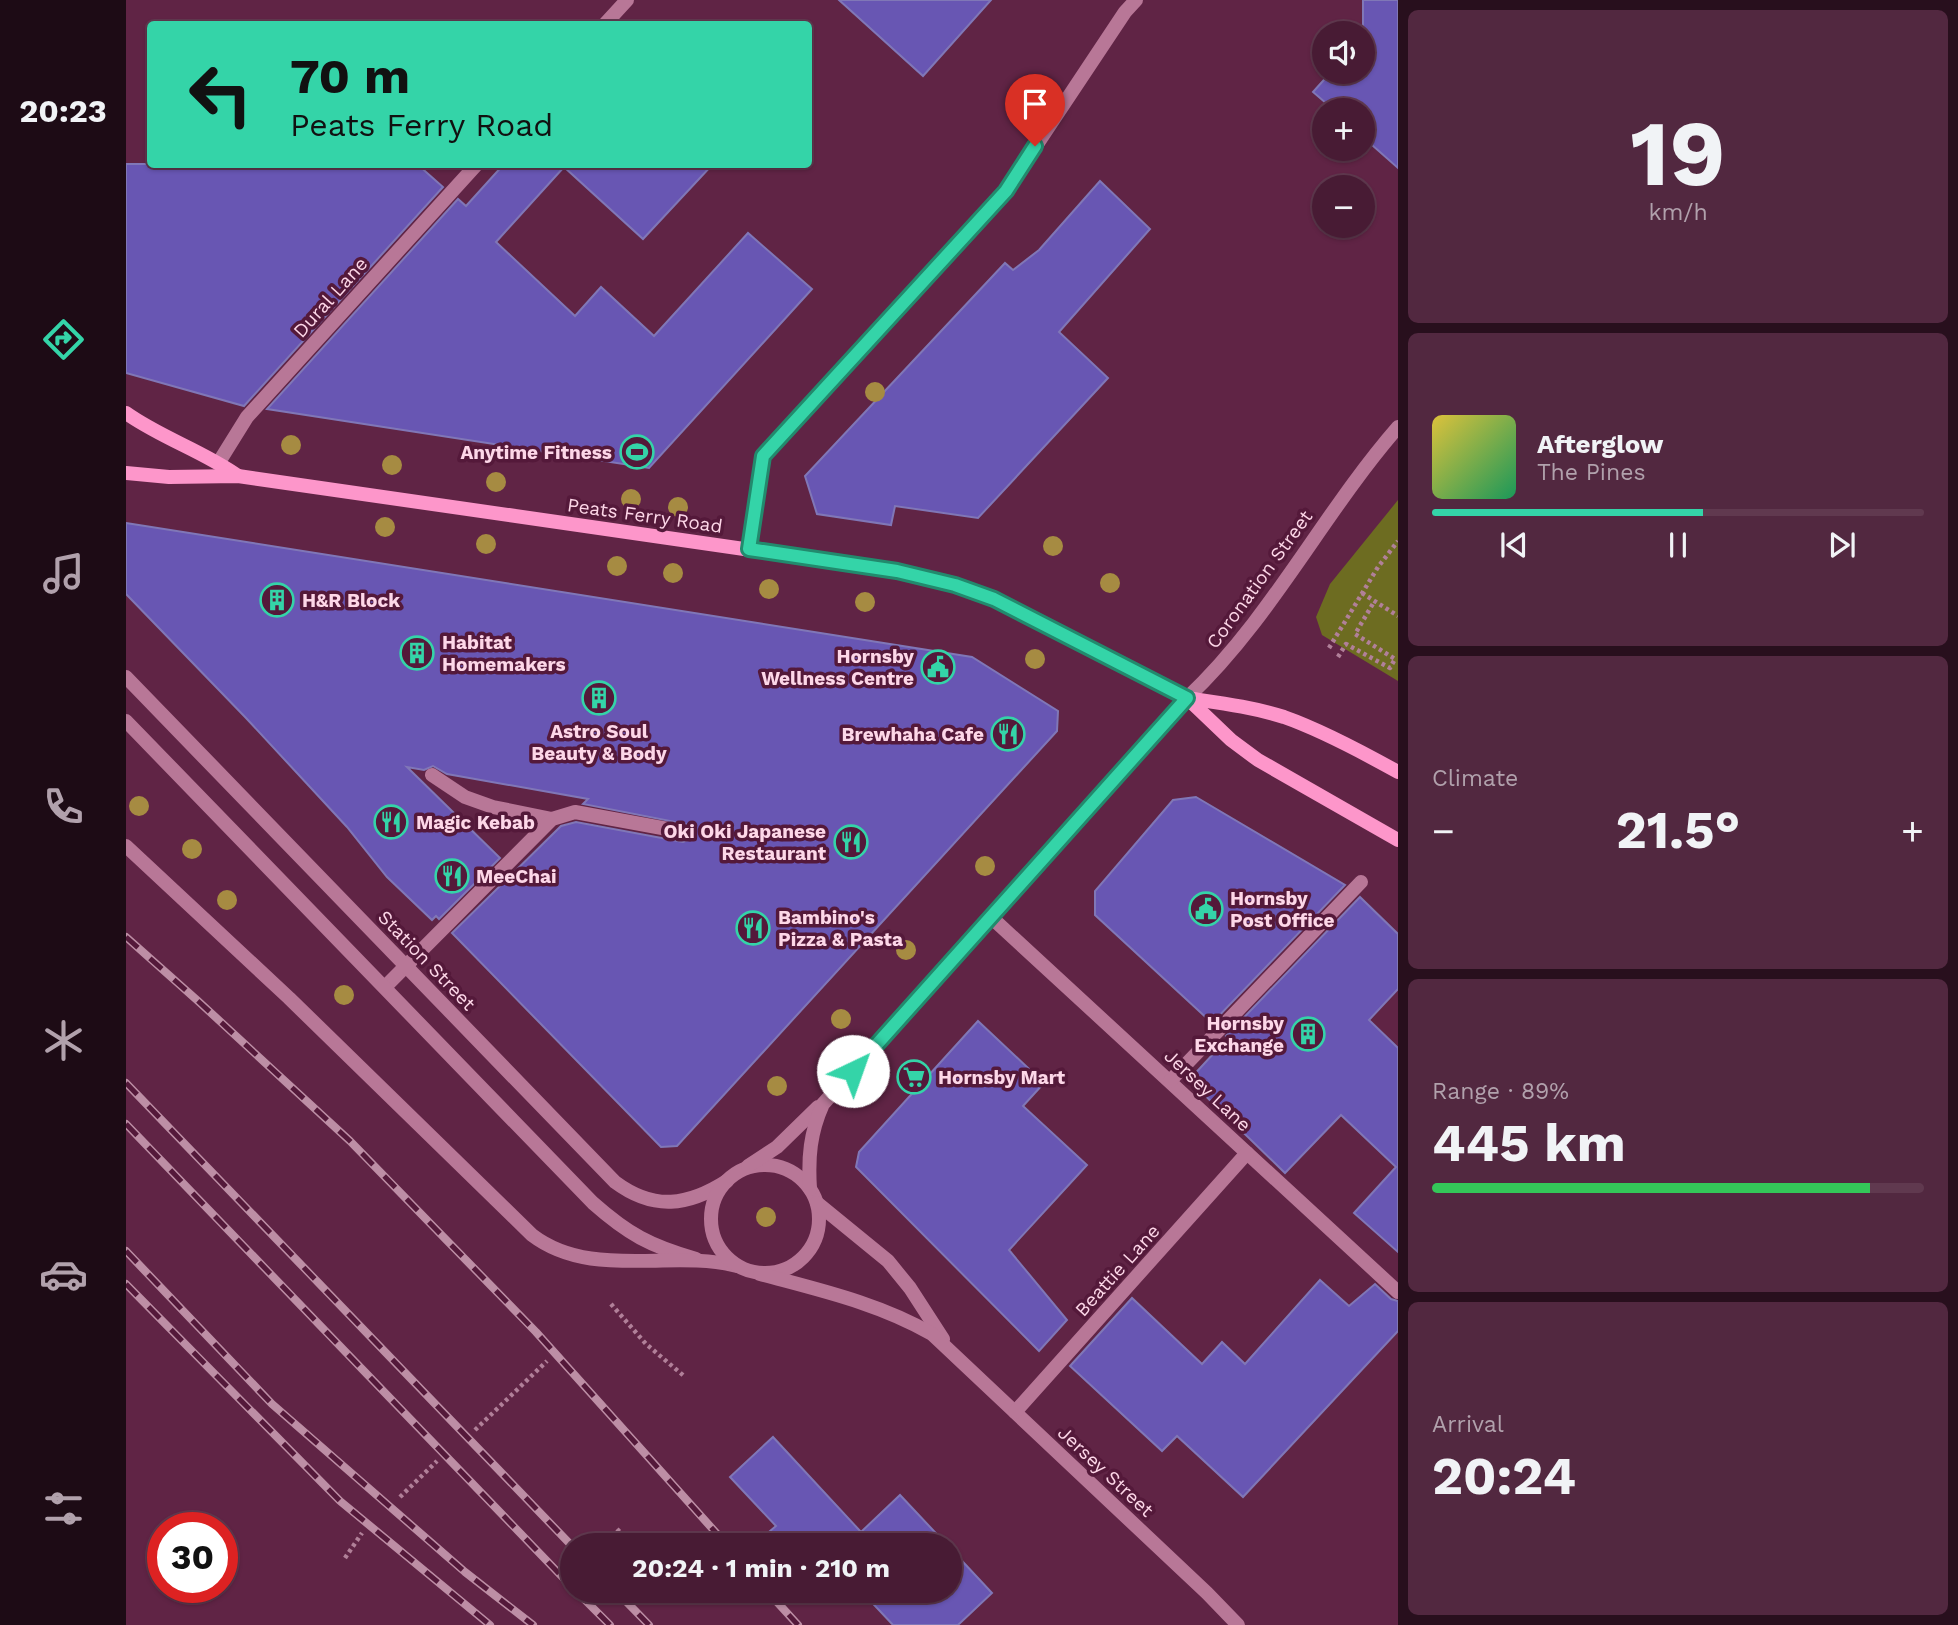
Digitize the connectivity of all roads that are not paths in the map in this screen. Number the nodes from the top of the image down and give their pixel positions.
1 (627, 0) edge
2 (1136, 0) edge
3 (608, 21) edge
4 (473, 168) edge
5 (126, 413) edge
6 (1398, 427) edge
7 (219, 462) junction
8 (126, 473) edge
9 (238, 476) junction
10 (749, 549) junction
11 (126, 677) edge
12 (1187, 698) junction
13 (126, 721) edge
14 (1398, 772) edge
15 (432, 775) dead end
16 (552, 820) junction
17 (684, 832) dead end
18 (1398, 840) edge
19 (126, 846) edge
20 (1361, 882) dead end
21 (992, 918) junction
22 (407, 967) junction
23 (385, 988) junction
24 (1170, 1081) junction
25 (834, 1091) junction
26 (1247, 1153) junction
27 (733, 1177) junction
28 (810, 1189) junction
29 (817, 1203) junction
30 (696, 1259) junction
31 (737, 1266) junction
32 (760, 1274) junction
33 (1398, 1292) edge
34 (947, 1346) junction
35 (1015, 1412) junction
36 (1238, 1625) edge

1 - 3 street
2 - 10 street
4 - 7 street, Dural Lane
5 - 7 main road, Peats Ferry Road
6 - 12 street, Coronation Street
7 - 9 main road, Peats Ferry Road
8 - 9 main road, Peats Ferry Road
9 - 10 main road, Peats Ferry Road
10 - 12 main road, Peats Ferry Road
11 - 22 street, Station Street
12 - 14 main road, Peats Ferry Road
12 - 18 main road, Peats Ferry Road
12 - 21 street, Coronation Street
13 - 23 street
15 - 16 street
16 - 17 street
16 - 22 street
19 - 30 street
20 - 24 street
21 - 24 street, Jersey Lane
21 - 25 street, Coronation Street
22 - 23 street
22 - 27 street, Station Street
23 - 30 street
24 - 26 street, Jersey Lane
25 - 27 street, Coronation Street
25 - 28 street, Coronation Street
26 - 33 street, Jersey Lane
26 - 35 street, Beattie Lane
27 - 28 street
27 - 31 street
28 - 29 street
29 - 32 street
29 - 34 street, Jersey Street
30 - 31 street
31 - 32 street
32 - 34 street, Jersey Street
34 - 35 street, Jersey Street
35 - 36 street, Jersey Street

